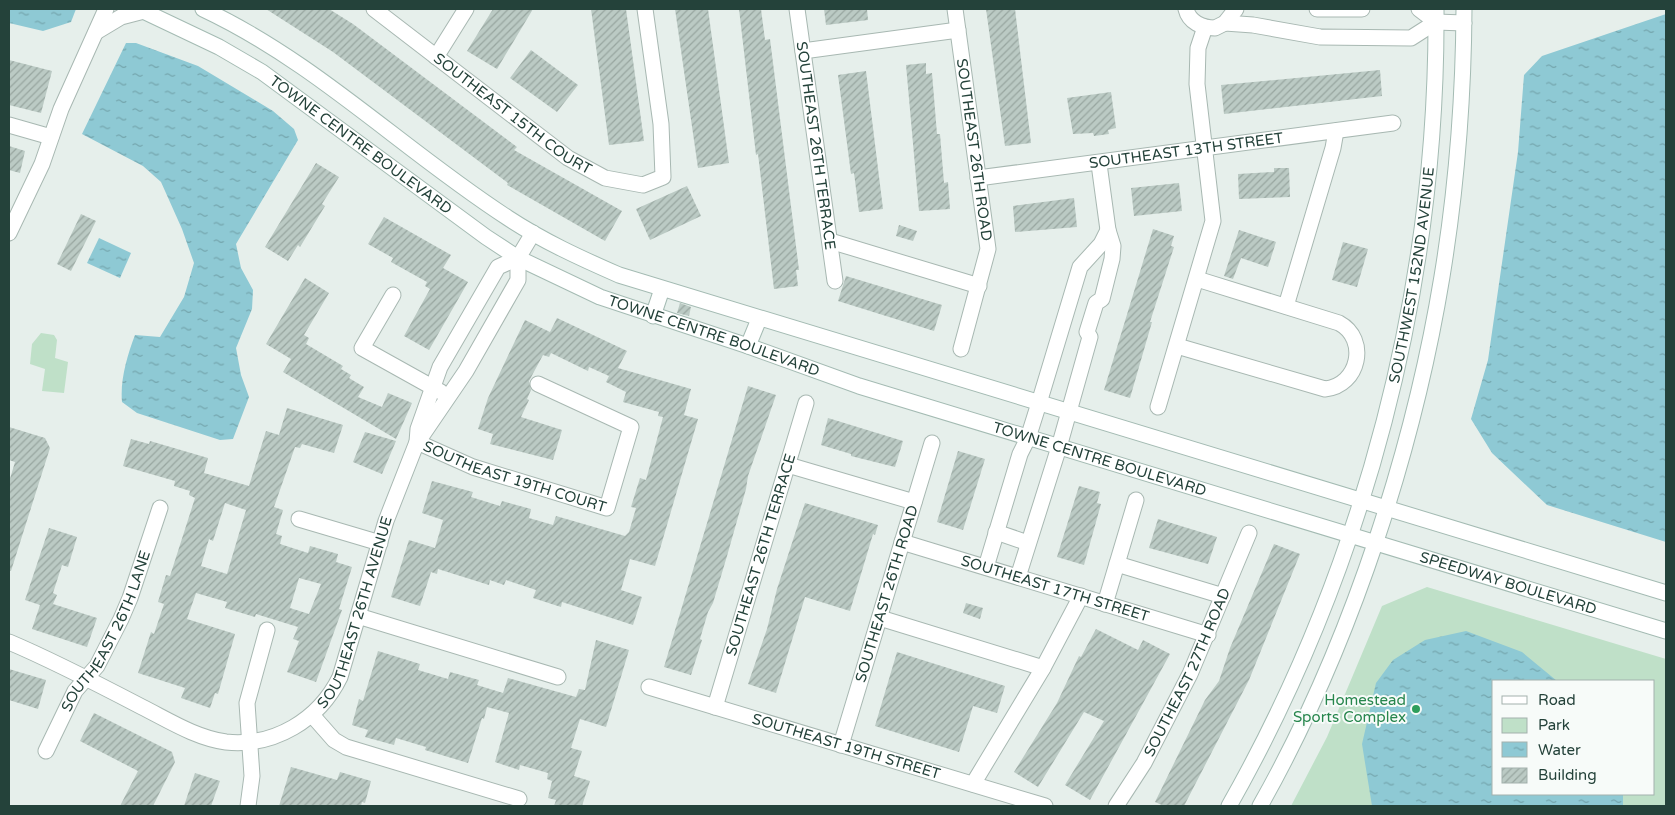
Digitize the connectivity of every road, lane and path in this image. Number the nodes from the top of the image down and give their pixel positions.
1 (106, 9) edge
2 (203, 9) edge
3 (374, 9) edge
4 (466, 9) edge
5 (646, 9) edge
6 (798, 9) edge
7 (955, 9) edge
8 (1186, 9) edge
9 (1236, 9) edge
10 (1317, 9) edge
11 (1362, 9) edge
12 (1419, 9) edge
13 (142, 10) edge
14 (1436, 16) edge
15 (1464, 16) edge
16 (1225, 23) junction
17 (1204, 27) junction
18 (958, 30) junction
19 (96, 32) junction
20 (803, 51) junction
21 (436, 57) junction
22 (1393, 123) dead end
23 (9, 125) edge
24 (1336, 132) junction
25 (51, 136) junction
26 (1204, 149) junction
27 (1099, 164) junction
28 (978, 178) junction
29 (16, 203) edge
30 (1108, 230) junction
31 (9, 232) edge
32 (533, 233) junction
33 (830, 241) junction
34 (518, 258) junction
35 (1197, 279) junction
36 (835, 281) dead end
37 (979, 286) junction
38 (662, 289) junction
39 (393, 295) dead end
40 (1286, 306) junction
41 (653, 316) junction
42 (759, 319) junction
43 (748, 346) junction
44 (1177, 346) junction
45 (961, 349) dead end
46 (538, 384) dead end
47 (433, 388) junction
48 (449, 397) junction
49 (806, 403) dead end
50 (1039, 403) junction
51 (1158, 407) dead end
52 (1068, 412) junction
53 (1028, 438) junction
54 (417, 442) junction
55 (932, 443) dead end
56 (1059, 447) junction
57 (788, 465) junction
58 (1136, 500) dead end
59 (1360, 500) junction
60 (914, 502) junction
61 (160, 508) dead end
62 (1386, 509) junction
63 (299, 518) dead end
64 (996, 532) junction
65 (1248, 533) dead end
66 (1349, 535) junction
67 (902, 542) junction
68 (1375, 542) junction
69 (380, 543) junction
70 (1028, 543) junction
71 (1117, 564) junction
72 (986, 567) junction
73 (1018, 577) junction
74 (1666, 593) edge
75 (1081, 596) junction
76 (1222, 596) junction
77 (1105, 604) junction
78 (358, 616) junction
79 (880, 618) junction
80 (267, 630) dead end
81 (1666, 631) edge
82 (1208, 635) junction
83 (9, 642) edge
84 (1043, 668) junction
85 (558, 677) dead end
86 (86, 679) junction
87 (649, 687) dead end
88 (715, 707) junction
89 (312, 715) junction
90 (249, 742) junction
91 (841, 745) junction
92 (46, 751) dead end
93 (973, 784) junction
94 (519, 799) dead end
95 (248, 806) edge
96 (1045, 806) edge
97 (1116, 806) edge
98 (1229, 806) edge
99 (1260, 806) edge

1 - 19 street
2 - 32 street, TOWNE CENTRE BOULEVARD
3 - 21 street, SOUTHEAST 15TH COURT
4 - 21 street
5 - 21 street, SOUTHEAST 15TH COURT
6 - 20 street, SOUTHEAST 26TH TERRACE
7 - 18 street, SOUTHEAST 26TH ROAD
8 - 17 street
9 - 16 street
10 - 11 street
12 - 14 street
13 - 19 street
13 - 34 street, TOWNE CENTRE BOULEVARD
14 - 15 street
14 - 16 street
14 - 59 street, SOUTHWEST 152ND AVENUE
15 - 62 street, SOUTHWEST 152ND AVENUE
16 - 17 street
17 - 26 street
18 - 20 street
18 - 28 street, SOUTHEAST 26TH ROAD
19 - 25 street
20 - 33 street, SOUTHEAST 26TH TERRACE
22 - 24 street, SOUTHEAST 13TH STREET
23 - 25 street
24 - 26 street, SOUTHEAST 13TH STREET
24 - 40 street
25 - 29 street
26 - 27 street, SOUTHEAST 13TH STREET
26 - 35 street
27 - 28 street, SOUTHEAST 13TH STREET
27 - 30 street
28 - 37 street, SOUTHEAST 26TH ROAD
29 - 31 street
30 - 50 street
30 - 52 street
32 - 34 street, SOUTHEAST 26TH AVENUE
32 - 38 street, TOWNE CENTRE BOULEVARD
33 - 36 street, SOUTHEAST 26TH TERRACE
33 - 37 street
34 - 41 street, TOWNE CENTRE BOULEVARD
34 - 47 street, SOUTHEAST 26TH AVENUE
34 - 48 street, SOUTHEAST 26TH AVENUE
35 - 40 street
35 - 44 street
37 - 45 street, SOUTHEAST 26TH ROAD
38 - 41 street
38 - 42 street, TOWNE CENTRE BOULEVARD
39 - 47 street
40 - 44 street
41 - 43 street, TOWNE CENTRE BOULEVARD
42 - 43 street
42 - 50 street, TOWNE CENTRE BOULEVARD
43 - 53 street, TOWNE CENTRE BOULEVARD
44 - 51 street
46 - 54 street, SOUTHEAST 19TH COURT
47 - 48 street
47 - 54 street, SOUTHEAST 26TH AVENUE
48 - 54 street, SOUTHEAST 26TH AVENUE
49 - 57 street, SOUTHEAST 26TH TERRACE
50 - 52 street, TOWNE CENTRE BOULEVARD
50 - 53 street
52 - 56 street
52 - 59 street, TOWNE CENTRE BOULEVARD
53 - 56 street, TOWNE CENTRE BOULEVARD
53 - 64 street
54 - 69 street, SOUTHEAST 26TH AVENUE
55 - 60 street, SOUTHEAST 26TH ROAD
56 - 66 street, TOWNE CENTRE BOULEVARD
56 - 70 street
57 - 60 street
57 - 88 street, SOUTHEAST 26TH TERRACE
58 - 71 street
59 - 62 street
59 - 66 street, SOUTHWEST 152ND AVENUE
60 - 67 street, SOUTHEAST 26TH ROAD
61 - 86 street, SOUTHEAST 26TH LANE
62 - 68 street, SOUTHWEST 152ND AVENUE
62 - 74 street
63 - 69 street
64 - 70 street
64 - 72 street
65 - 76 street, SOUTHEAST 27TH ROAD
66 - 68 street, SPEEDWAY BOULEVARD
66 - 98 street, SOUTHWEST 152ND AVENUE
67 - 72 street, SOUTHEAST 17TH STREET
67 - 79 street, SOUTHEAST 26TH ROAD
68 - 81 street, SPEEDWAY BOULEVARD
68 - 99 street, SOUTHWEST 152ND AVENUE
69 - 78 street, SOUTHEAST 26TH AVENUE
70 - 73 street
71 - 76 street
71 - 77 street
72 - 73 street, SOUTHEAST 17TH STREET
73 - 75 street, SOUTHEAST 17TH STREET
75 - 77 street, SOUTHEAST 17TH STREET
75 - 84 street
76 - 82 street, SOUTHEAST 27TH ROAD
77 - 82 street, SOUTHEAST 17TH STREET
78 - 85 street
78 - 89 street, SOUTHEAST 26TH AVENUE
79 - 84 street
79 - 91 street, SOUTHEAST 26TH ROAD
80 - 90 street
82 - 97 street, SOUTHEAST 27TH ROAD
83 - 86 street, SOUTHEAST 26TH AVENUE
84 - 93 street
86 - 90 street, SOUTHEAST 26TH AVENUE
86 - 92 street, SOUTHEAST 26TH LANE
87 - 88 street, SOUTHEAST 19TH STREET
88 - 91 street, SOUTHEAST 19TH STREET
89 - 90 street, SOUTHEAST 26TH AVENUE
89 - 94 street
90 - 95 street
91 - 93 street, SOUTHEAST 19TH STREET
93 - 96 street, SOUTHEAST 19TH STREET

